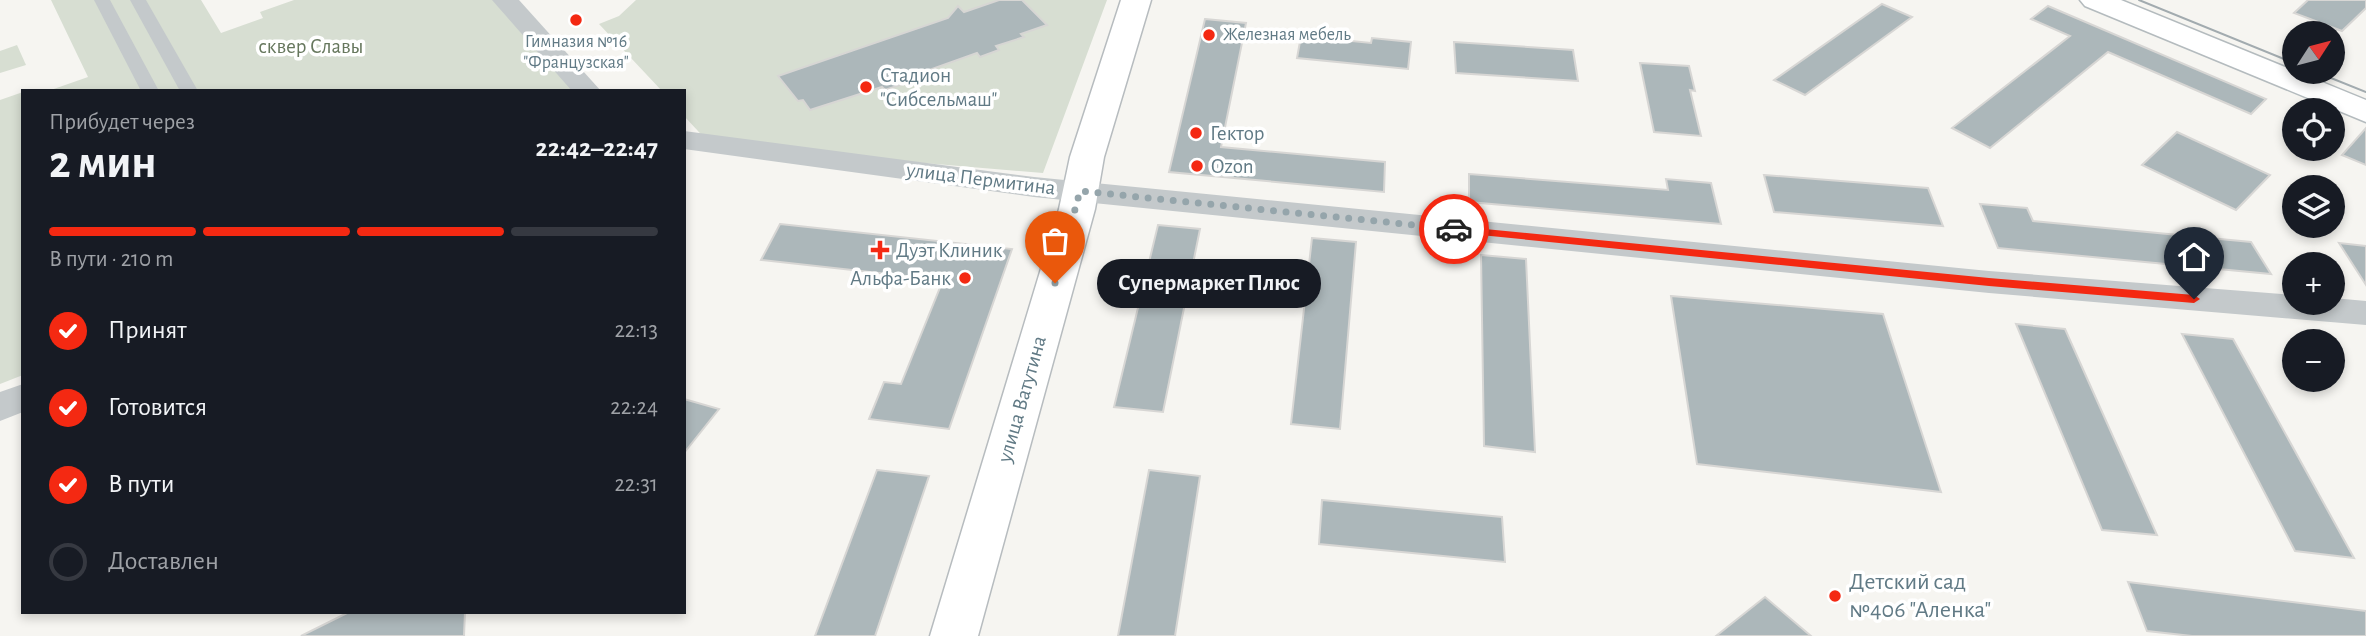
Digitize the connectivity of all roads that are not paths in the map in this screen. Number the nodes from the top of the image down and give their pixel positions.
1 (102, 0) edge
2 (138, 0) edge
3 (505, 0) edge
4 (1136, 0) edge
5 (2095, 0) edge
6 (149, 89) edge
7 (188, 89) edge
8 (585, 89) edge
9 (2366, 112) edge
10 (686, 140) edge
11 (1080, 191) junction
12 (2366, 313) edge
13 (21, 398) edge
14 (0, 407) edge
15 (954, 636) edge

1 - 6 street
2 - 7 street
3 - 8 street
4 - 11 main road, улица Ватутина
5 - 9 main road
10 - 11 street, улица Пермитина
11 - 12 street, улица Пермитина
11 - 15 main road, улица Ватутина
13 - 14 street

